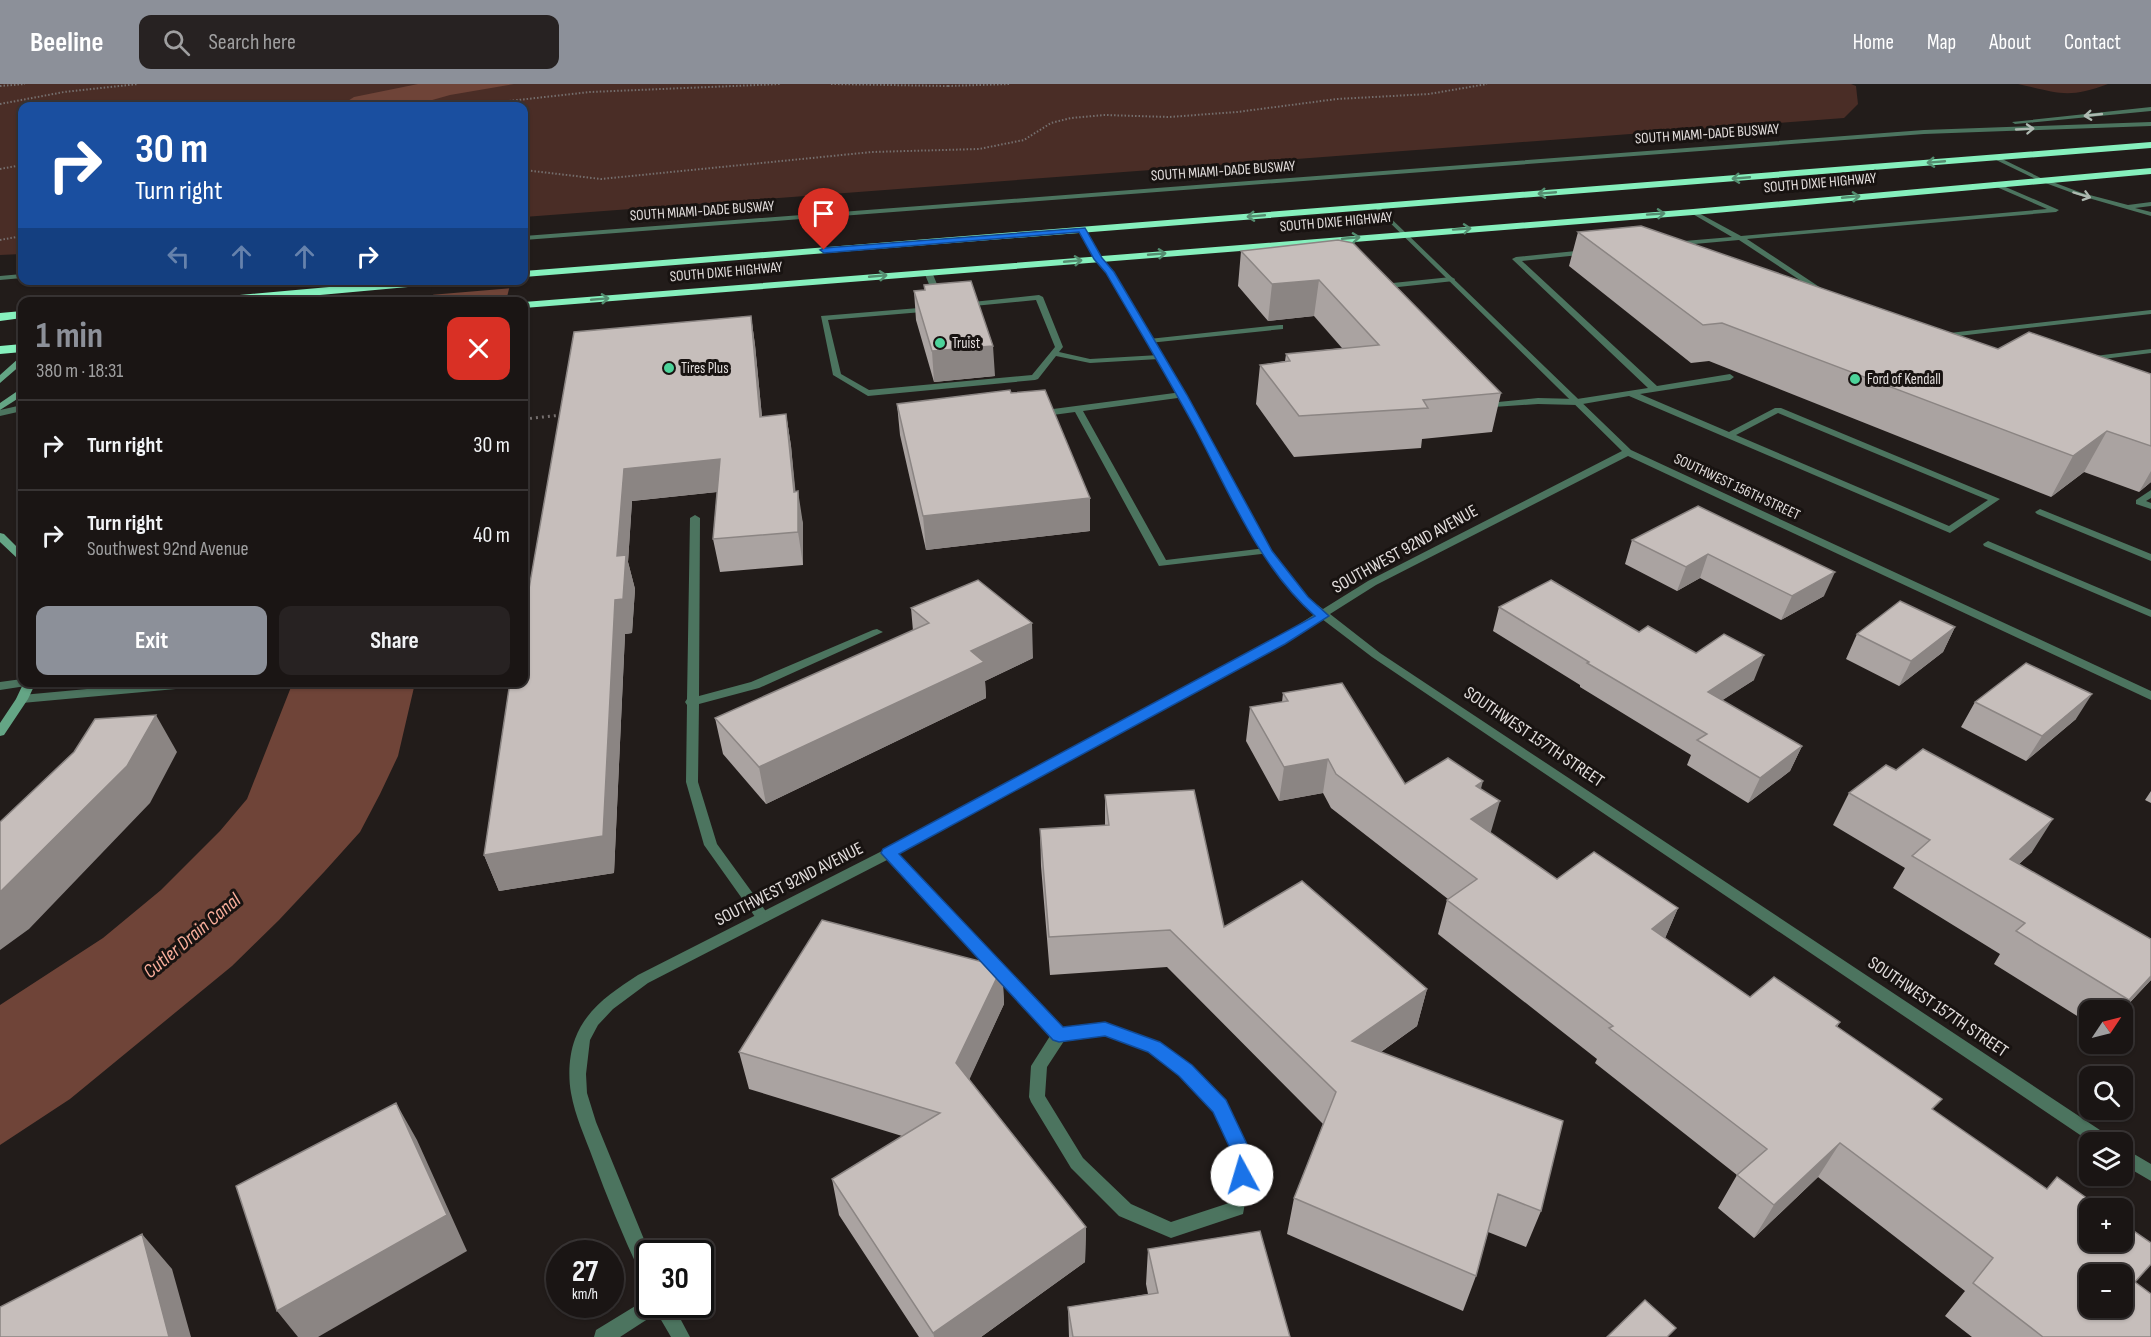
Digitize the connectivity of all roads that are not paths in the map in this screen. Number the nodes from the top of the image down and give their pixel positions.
1 (2151, 110) edge
2 (2151, 124) edge
3 (1924, 132) junction
4 (2151, 145) edge
5 (1994, 157) junction
6 (2151, 171) edge
7 (2042, 180) junction
8 (1994, 184) junction
9 (2151, 204) edge
10 (1377, 207) junction
11 (2124, 207) junction
12 (1693, 212) junction
13 (2151, 214) edge
14 (1082, 230) junction
15 (1404, 233) junction
16 (528, 238) edge
17 (1740, 238) junction
18 (1657, 245) edge
19 (1598, 251) edge
20 (1098, 259) junction
21 (928, 272) junction
22 (528, 274) edge
23 (18, 276) edge
24 (0, 278) edge
25 (1451, 279) junction
26 (397, 285) edge
27 (1390, 294) edge
28 (255, 297) edge
29 (1829, 298) edge
30 (528, 305) edge
31 (953, 307) edge
32 (2151, 312) edge
33 (18, 315) edge
34 (0, 317) edge
35 (1280, 327) dead end
36 (1929, 334) edge
37 (1941, 336) junction
38 (1149, 341) junction
39 (1963, 343) edge
40 (18, 348) edge
41 (0, 350) edge
42 (2151, 351) edge
43 (1054, 353) junction
44 (1159, 357) junction
45 (2074, 360) edge
46 (18, 364) edge
47 (1730, 377) dead end
48 (0, 380) edge
49 (1481, 389) edge
50 (1655, 389) junction
51 (1630, 393) junction
52 (18, 395) edge
53 (1182, 395) junction
54 (1577, 402) junction
55 (0, 407) edge
56 (18, 409) edge
57 (1078, 409) junction
58 (0, 413) edge
59 (1032, 414) edge
60 (1730, 435) junction
61 (1628, 452) junction
62 (2151, 493) edge
63 (2151, 506) edge
64 (2040, 512) dead end
65 (695, 518) dead end
66 (0, 536) edge
67 (1988, 544) dead end
68 (18, 550) edge
69 (1266, 552) junction
70 (2151, 558) edge
71 (2151, 614) edge
72 (1323, 616) junction
73 (877, 632) dead end
74 (18, 683) edge
75 (0, 686) edge
76 (26, 687) edge
77 (146, 687) edge
78 (2151, 696) edge
79 (22, 699) junction
80 (692, 702) junction
81 (0, 732) edge
82 (889, 853) junction
83 (763, 917) junction
84 (1059, 1035) junction
85 (2090, 1132) edge
86 (2133, 1161) edge
87 (2151, 1173) edge
88 (636, 1243) edge
89 (636, 1316) edge
90 (670, 1318) edge
91 (603, 1337) edge
92 (681, 1337) edge

1 -> 3 street, SOUTH MIAMI-DADE BUSWAY
3 -> 2 street, SOUTH MIAMI-DADE BUSWAY
3 - 16 street, SOUTH MIAMI-DADE BUSWAY
4 - 5 highway, SOUTH DIXIE HIGHWAY
5 - 7 street
5 -> 10 highway, SOUTH DIXIE HIGHWAY
6 - 7 highway, SOUTH DIXIE HIGHWAY
7 - 8 highway, SOUTH DIXIE HIGHWAY
7 -> 11 street
12 -> 8 highway, SOUTH DIXIE HIGHWAY
8 - 17 street
9 - 11 street
10 -> 14 highway, SOUTH DIXIE HIGHWAY
10 - 15 street, SOUTHWEST 156TH STREET
11 - 13 street
15 -> 12 highway, SOUTH DIXIE HIGHWAY
12 - 17 street
14 - 20 street, SOUTHWEST 157TH STREET
14 - 22 highway, SOUTH DIXIE HIGHWAY
20 -> 15 highway, SOUTH DIXIE HIGHWAY
15 - 25 street, SOUTHWEST 156TH STREET
17 - 18 street
17 - 29 street
19 - 50 street
21 -> 20 highway, SOUTH DIXIE HIGHWAY
20 - 38 street, SOUTHWEST 157TH STREET
30 -> 21 highway, SOUTH DIXIE HIGHWAY
21 - 43 street
23 - 24 street
25 - 27 street
25 - 54 street, SOUTHWEST 156TH STREET
26 - 28 highway
31 - 43 street
32 - 37 street
33 - 34 highway
35 - 38 street
36 - 37 street
37 - 39 street
38 - 44 street, SOUTHWEST 157TH STREET
40 - 41 highway
42 - 45 street
43 - 44 street
44 - 53 street, SOUTHWEST 157TH STREET
46 - 48 street
47 - 50 street
49 - 54 street
50 - 51 street
51 - 54 street
51 - 60 street
52 - 55 street
53 - 57 street
53 - 69 street, SOUTHWEST 157TH STREET
54 - 61 street, SOUTHWEST 156TH STREET
56 - 58 street
57 - 59 street
57 - 69 street
60 - 60 street
61 - 72 street, SOUTHWEST 92ND AVENUE
61 - 78 street, SOUTHWEST 156TH STREET
62 - 63 street
64 - 70 street
65 - 80 street
66 - 68 street
67 - 71 street
69 - 72 street, SOUTHWEST 157TH STREET
72 - 82 street, SOUTHWEST 92ND AVENUE
72 - 85 street, SOUTHWEST 157TH STREET
73 - 80 street
74 - 75 street
76 - 79 street
77 - 79 street
79 - 81 street
80 - 83 street
82 - 83 street, SOUTHWEST 92ND AVENUE
82 - 84 street
83 - 88 street, SOUTHWEST 92ND AVENUE
84 - 84 street
86 - 87 street
89 - 91 street
90 - 92 street

